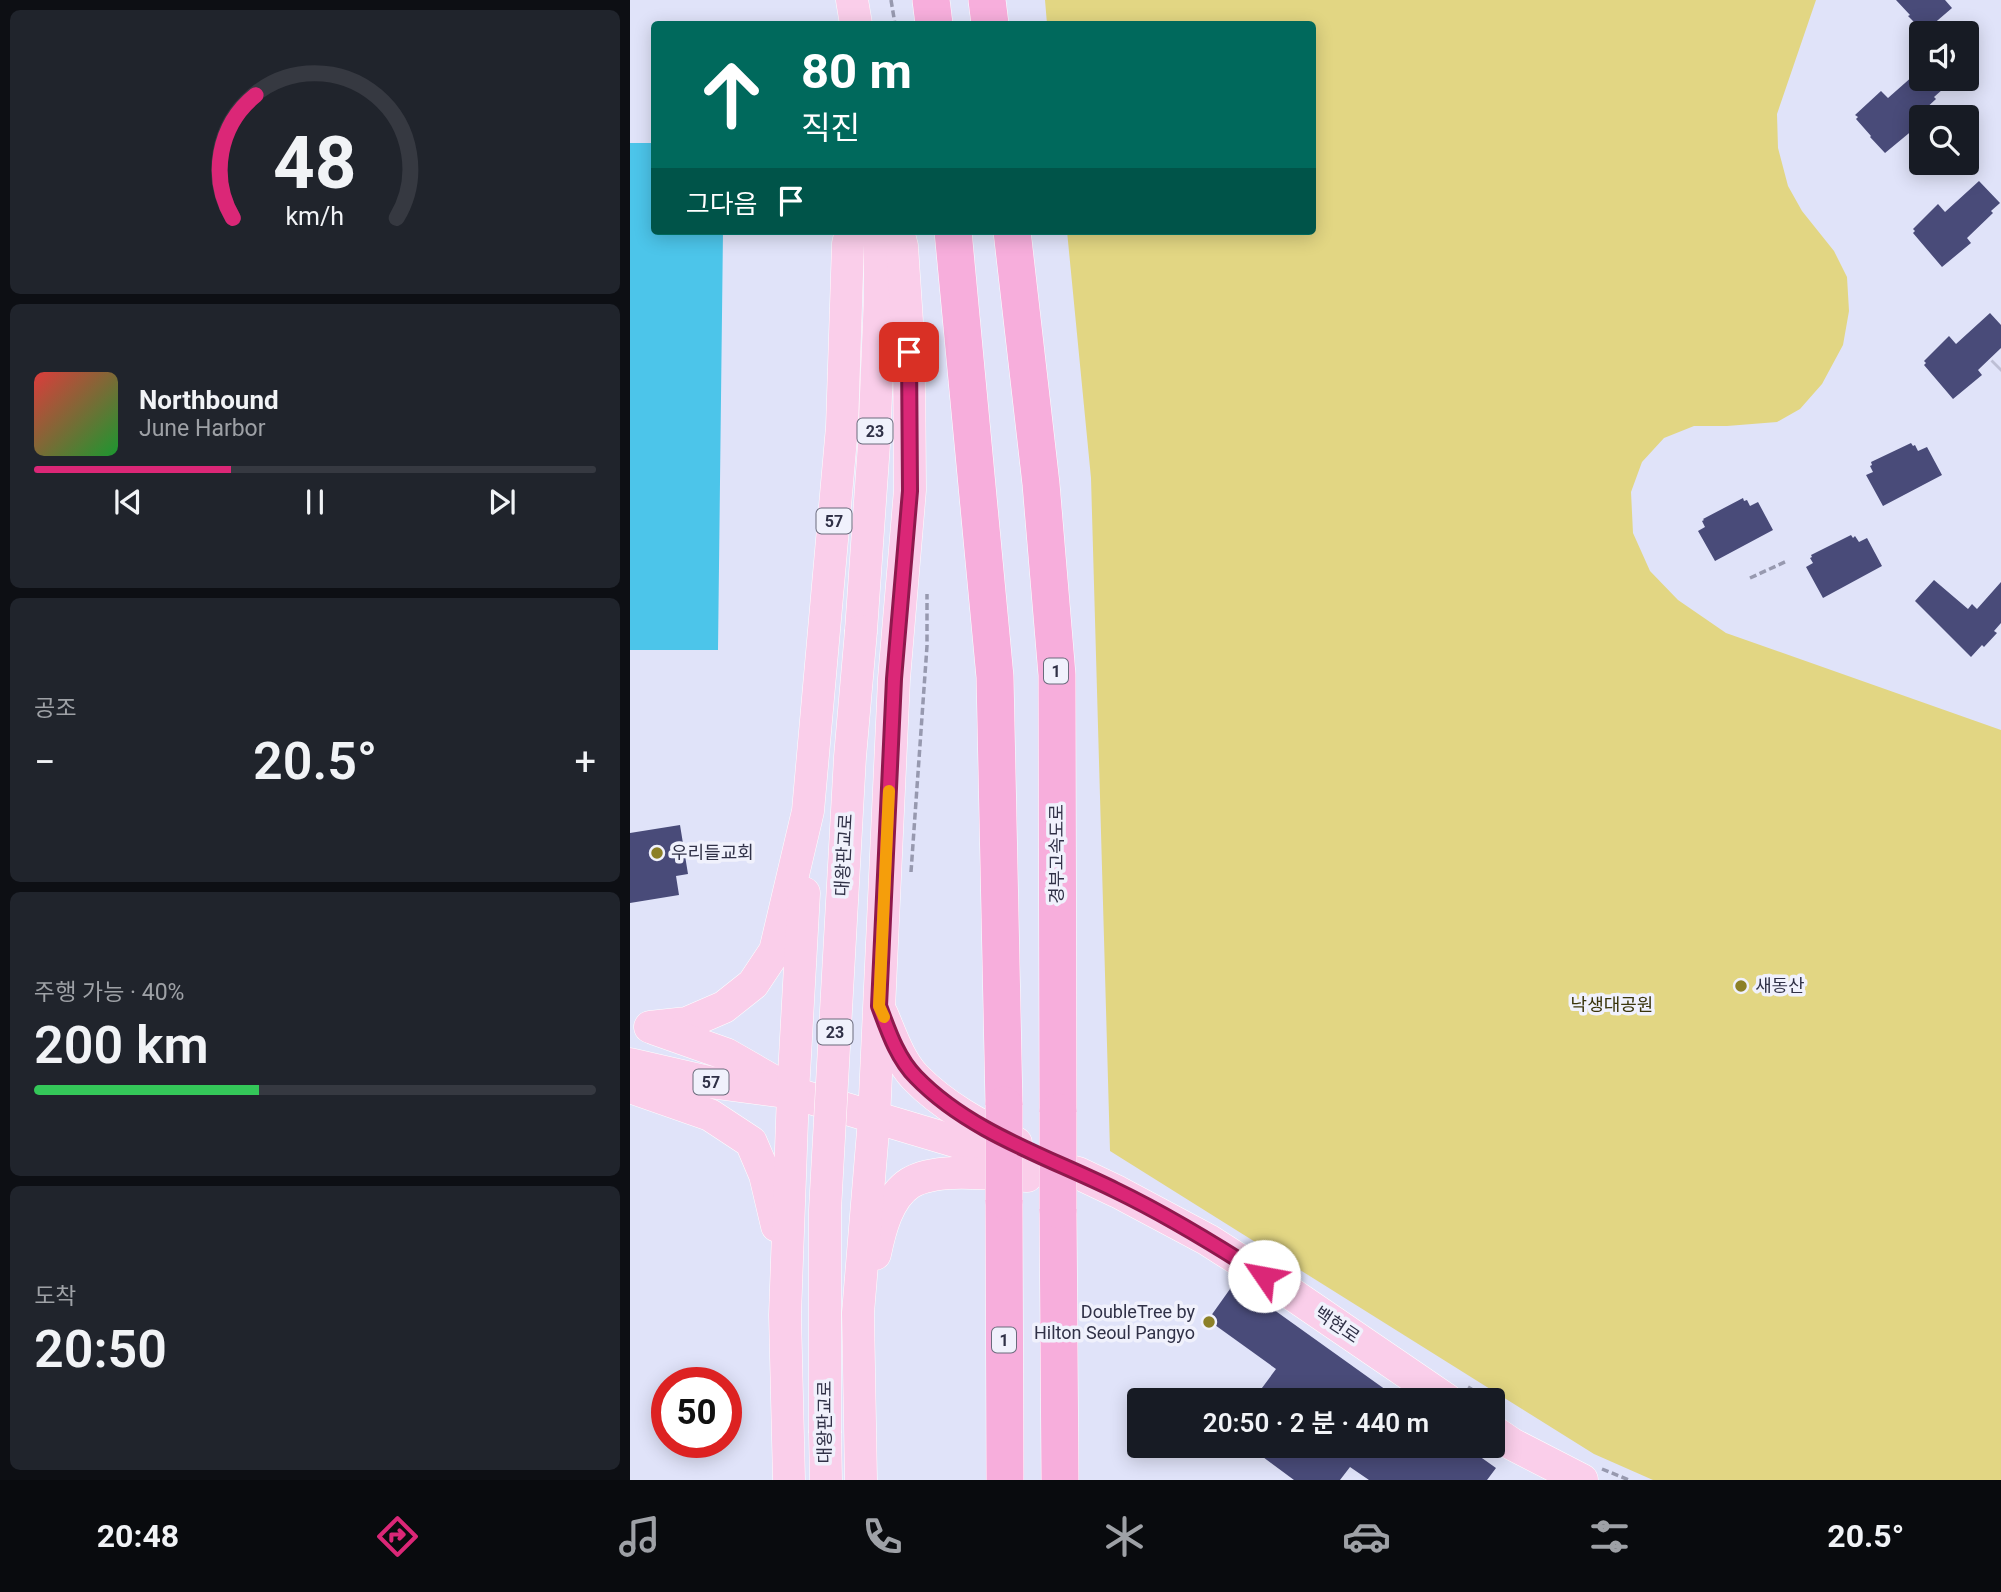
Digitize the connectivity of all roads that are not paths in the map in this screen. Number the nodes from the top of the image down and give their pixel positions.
1 (852, 0) edge
2 (931, 0) edge
3 (987, 0) edge
4 (856, 21) edge
5 (934, 21) edge
6 (990, 21) edge
7 (850, 235) edge
8 (880, 235) edge
9 (899, 235) edge
10 (953, 235) edge
11 (1012, 235) edge
12 (808, 811) junction
13 (879, 1006) junction
14 (640, 1024) edge
15 (630, 1064) edge
16 (630, 1087) edge
17 (793, 1093) junction
18 (874, 1118) junction
19 (1077, 1172) junction
20 (858, 1313) junction
21 (785, 1315) junction
22 (1429, 1388) edge
23 (1505, 1440) edge
24 (789, 1480) edge
25 (826, 1480) edge
26 (861, 1480) edge
27 (1005, 1480) edge
28 (1060, 1480) edge
29 (1582, 1480) edge

1 - 4 main road
2 - 5 highway
3 - 6 highway
7 - 12 main road, 57
8 - 25 main road, 대왕판교로 / 23, bridge
9 - 13 main road, 대왕판교로
10 - 27 highway, 1, bridge
11 - 28 highway, 경부고속도로 / 1, bridge
12 - 14 main road, 57
12 - 17 main road, 대왕판교로
13 - 18 main road, 대왕판교로
13 - 19 main road
14 - 17 main road, 57
15 - 17 main road, 57
16 - 21 main road
17 - 18 main road, 57
17 - 21 main road, 대왕판교로
18 - 19 main road, 백현로
18 - 20 main road, 대왕판교로
19 - 20 main road
19 - 22 main road, 백현로
20 - 26 main road, 대왕판교로
21 - 24 main road, 대왕판교로
23 - 29 main road

